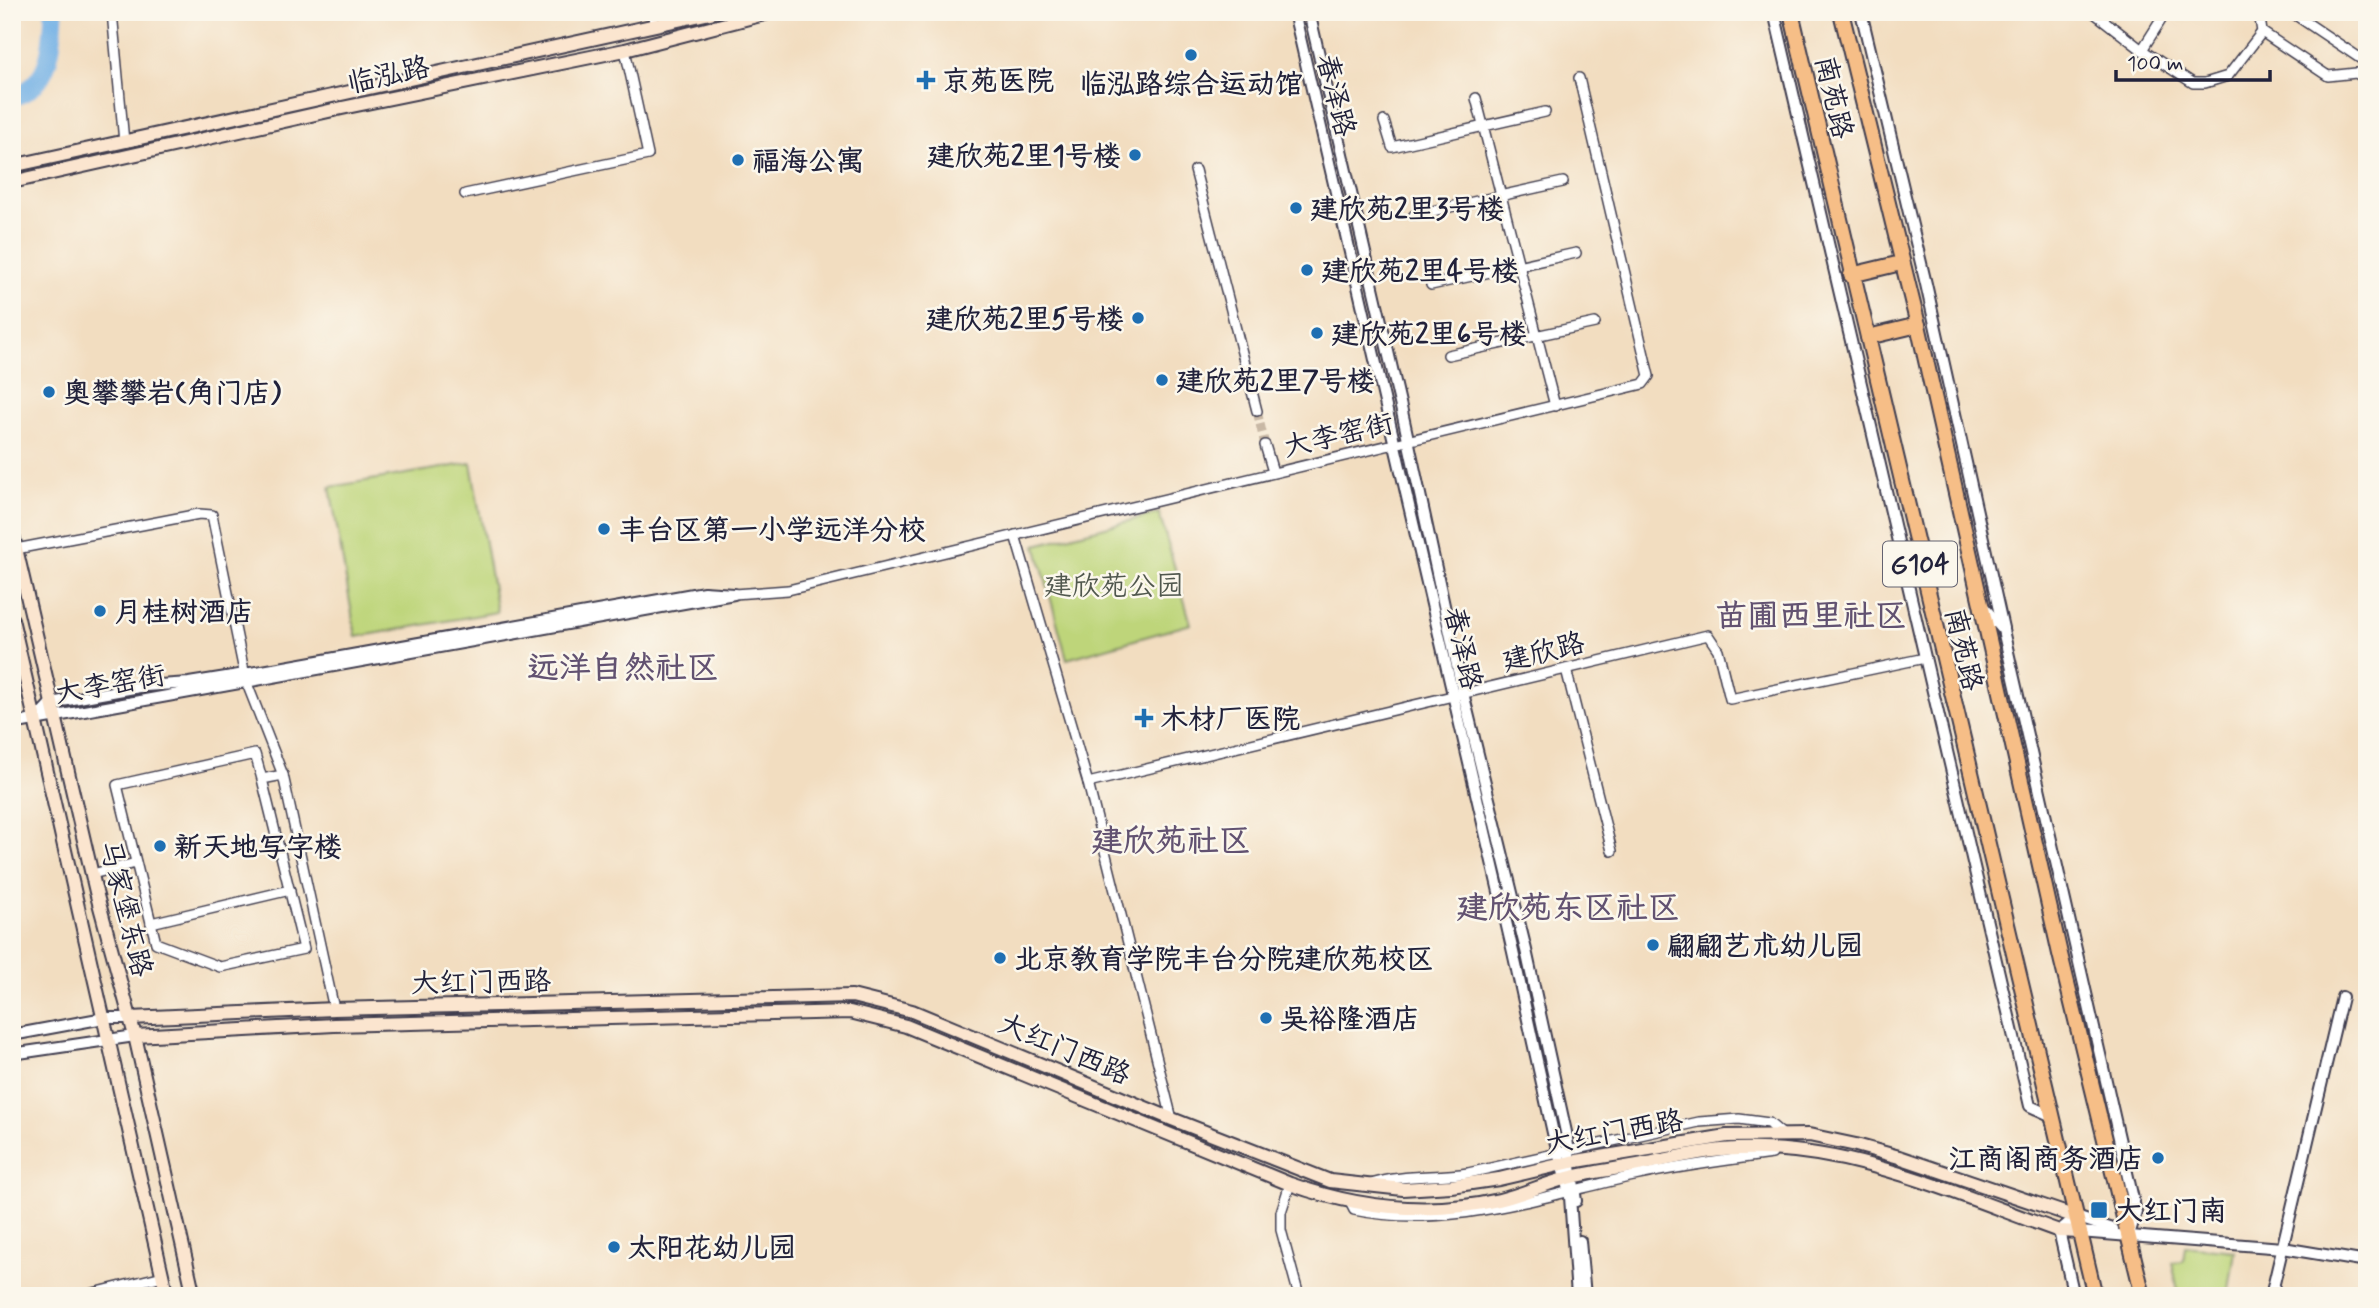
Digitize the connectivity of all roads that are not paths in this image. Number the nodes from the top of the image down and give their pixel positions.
1 (112, 12) edge
2 (715, 12) edge
3 (772, 12) edge
4 (1293, 12) edge
5 (1309, 12) edge
6 (1774, 12) edge
7 (1791, 12) edge
8 (1841, 12) edge
9 (1861, 12) edge
10 (2093, 12) edge
11 (2166, 12) edge
12 (2259, 12) edge
13 (2291, 12) edge
14 (654, 19) edge
15 (2262, 32) junction
16 (625, 50) junction
17 (2142, 50) junction
18 (2367, 63) edge
19 (1579, 78) dead end
20 (2367, 80) edge
21 (1476, 98) dead end
22 (1545, 112) dead end
23 (1384, 121) dead end
24 (1483, 126) junction
25 (124, 142) junction
26 (12, 166) edge
27 (1195, 170) dead end
28 (12, 182) edge
29 (1563, 183) dead end
30 (465, 194) dead end
31 (1501, 196) junction
32 (1414, 215) dead end
33 (1576, 253) dead end
34 (1901, 263) junction
35 (1519, 266) junction
36 (1851, 275) junction
37 (1431, 285) dead end
38 (1595, 323) dead end
39 (1918, 325) junction
40 (1537, 336) junction
41 (1868, 337) junction
42 (1448, 355) dead end
43 (1555, 406) junction
44 (1257, 411) tunnel mouth
45 (1407, 442) junction
46 (1265, 445) tunnel mouth
47 (1395, 445) junction
48 (1273, 472) junction
49 (12, 531) edge
50 (1016, 535) junction
51 (16, 549) junction
52 (734, 594) joint
53 (1983, 606) junction
54 (12, 620) edge
55 (2003, 631) junction
56 (1925, 658) junction
57 (1566, 669) junction
58 (245, 678) junction
59 (1457, 695) junction
60 (51, 703) junction
61 (54, 716) junction
62 (35, 720) junction
63 (12, 724) edge
64 (283, 775) junction
65 (262, 779) junction
66 (1088, 783) junction
67 (1612, 851) dead end
68 (136, 863) junction
69 (92, 874) junction
70 (290, 890) junction
71 (2064, 898) junction
72 (151, 923) junction
73 (2060, 954) junction
74 (2342, 997) dead end
75 (334, 1009) junction
76 (104, 1018) junction
77 (131, 1018) junction
78 (12, 1035) edge
79 (135, 1035) junction
80 (109, 1039) junction
81 (12, 1054) edge
82 (2052, 1116) junction
83 (1172, 1119) junction
84 (1565, 1158) junction
85 (1290, 1184) junction
86 (1571, 1184) junction
87 (2077, 1224) junction
88 (2059, 1231) junction
89 (2129, 1235) junction
90 (2283, 1248) junction
91 (2367, 1262) edge
92 (163, 1276) junction
93 (81, 1296) edge
94 (167, 1296) edge
95 (194, 1296) edge
96 (1299, 1296) edge
97 (1577, 1296) edge
98 (1585, 1296) edge
99 (2074, 1296) edge
100 (2095, 1296) edge
101 (2143, 1296) edge
102 (2271, 1296) edge

1 - 25 street
2 - 14 main road, 临泓路
3 - 16 main road, 临泓路
4 - 47 street, 春泽路
5 - 45 street, 春泽路
6 - 56 street
7 - 36 highway, 南苑路 / G104
8 - 34 highway, 南苑路 / G104
9 - 55 street
10 - 17 street
11 - 17 street
12 - 15 street
13 - 18 street
14 - 25 main road, 临泓路
15 - 17 street
15 - 20 street
16 - 28 main road, 临泓路
16 - 30 street
19 - 43 street, 大李窑街
21 - 24 street
22 - 24 street
23 - 24 street
24 - 31 street
25 - 26 main road, 临泓路
27 - 44 street
29 - 31 street
31 - 32 street
31 - 35 street
33 - 35 street
34 - 36 highway
34 - 39 highway, 南苑路 / G104
35 - 37 street
35 - 40 street
36 - 41 highway, 南苑路 / G104
38 - 40 street
39 - 41 highway
39 - 53 highway, 南苑路 / G104
40 - 42 street
40 - 43 street
41 - 82 highway, 南苑路 / G104
43 - 45 street, 大李窑街
45 - 47 street, 大李窑街
45 - 59 street, 春泽路
46 - 48 street
47 - 48 street, 大李窑街
47 - 59 street, 春泽路
48 - 50 street, 大李窑街
49 - 51 main road, 马家堡东路
50 - 52 street, 大李窑街
50 - 66 street
51 - 58 street
51 - 60 main road, 马家堡东路
52 - 58 street, 大李窑街
53 - 55 street
53 - 73 highway, 南苑路 / G104
54 - 62 main road, 马家堡东路
55 - 71 street
56 - 57 street, 建欣路
56 - 82 street
57 - 59 street, 建欣路
57 - 67 street
58 - 60 street, 大李窑街
58 - 61 street, 大李窑街
58 - 64 street
59 - 66 street, 建欣路
59 - 84 street, 春泽路
60 - 61 main road, 马家堡东路
60 - 62 street, 大李窑街
61 - 62 street, 大李窑街
61 - 69 main road, 马家堡东路
62 - 63 street
62 - 76 main road, 马家堡东路
64 - 65 street
64 - 75 street
65 - 68 street
65 - 70 street
66 - 83 street
68 - 69 street
68 - 72 street
69 - 77 main road, 马家堡东路
70 - 72 street
70 - 72 street
71 - 73 street
71 - 89 street
73 - 89 highway, 南苑路 / G104
74 - 90 street
75 - 77 main road, 大红门西路
75 - 83 main road, 大红门西路
76 - 77 street, 大红门西路
76 - 78 street, 大红门西路
76 - 80 main road, 马家堡东路
77 - 79 main road, 马家堡东路
79 - 80 street, 大红门西路
79 - 85 main road, 大红门西路
79 - 95 main road, 马家堡东路
80 - 81 street, 大红门西路
80 - 92 main road, 马家堡东路
82 - 87 highway, 南苑路 / G104
83 - 84 main road, 大红门西路
84 - 86 street, 春泽路
84 - 87 main road, 大红门西路
85 - 86 main road, 大红门西路
85 - 96 street
86 - 88 main road, 大红门西路
86 - 97 street, 春泽路
86 - 98 street, 春泽路
87 - 88 main road, 大红门西路
87 - 89 street
87 - 100 highway, 南苑路 / G104
88 - 99 street
89 - 90 street
89 - 101 highway, 南苑路 / G104
90 - 91 street
90 - 102 street
92 - 93 street
92 - 94 main road, 马家堡东路

